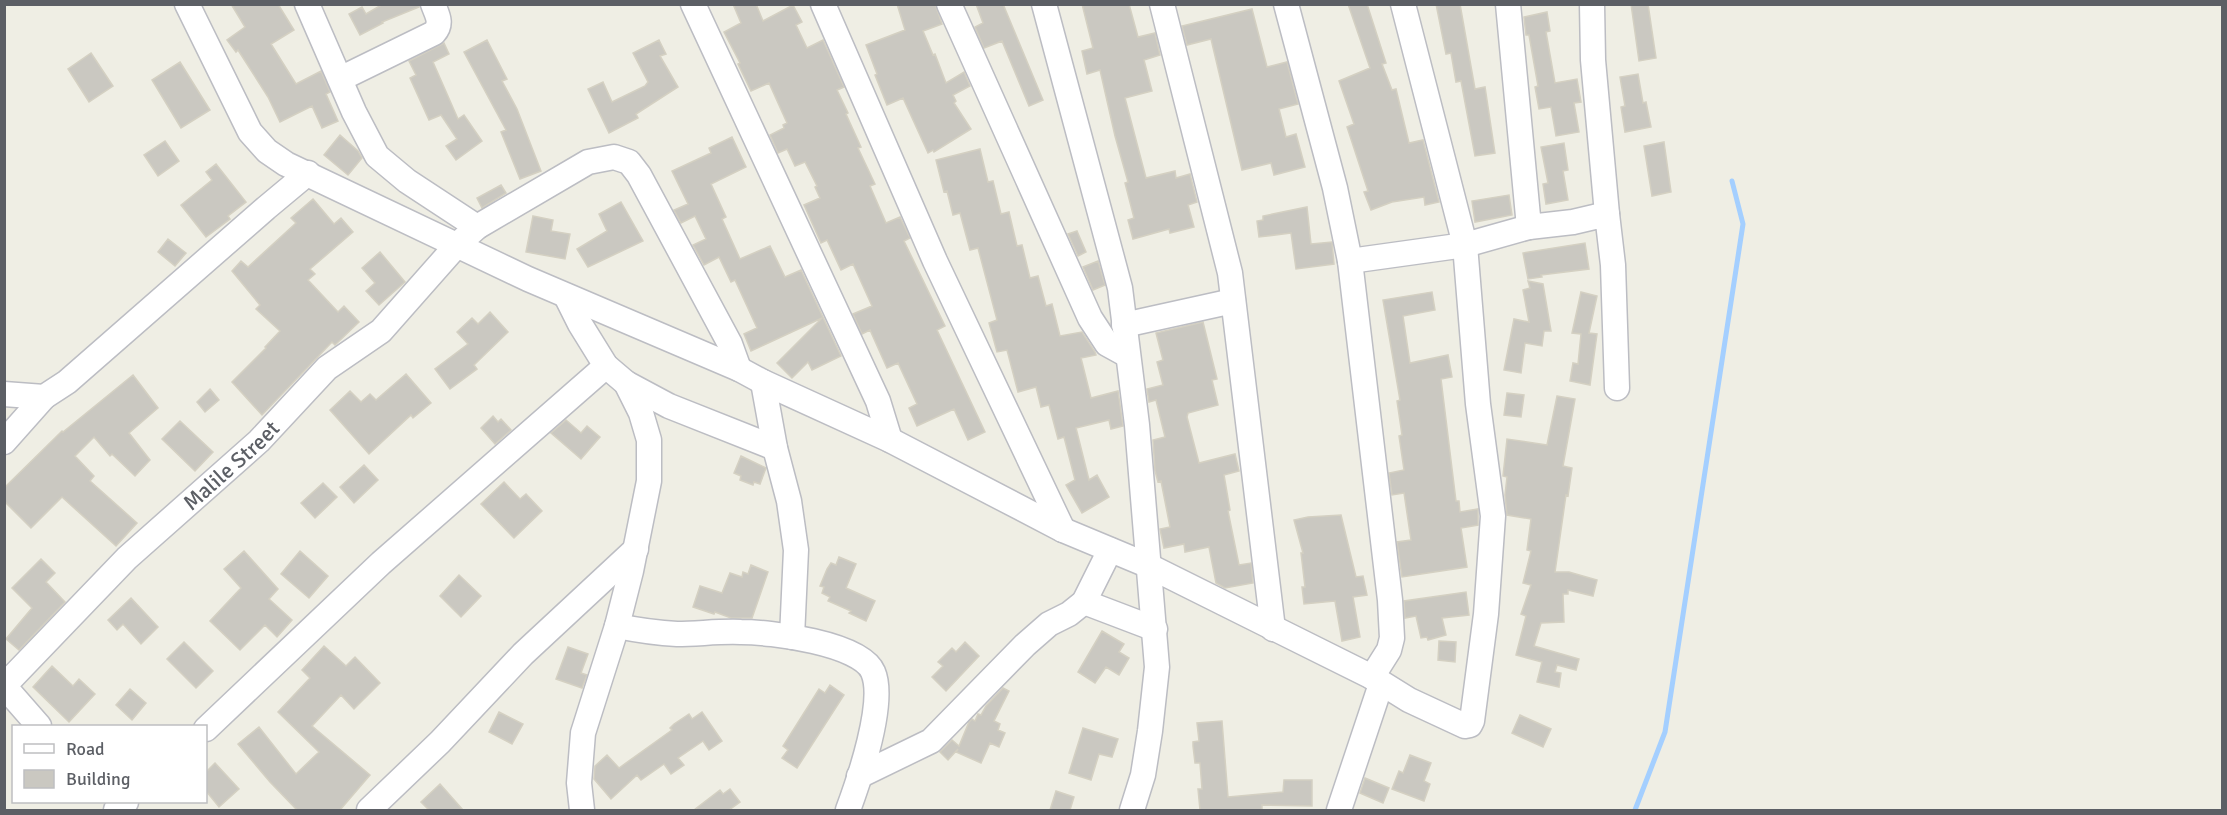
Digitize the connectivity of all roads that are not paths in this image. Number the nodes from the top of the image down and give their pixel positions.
1 (187, 4) edge
2 (307, 4) edge
3 (433, 4) edge
4 (693, 4) edge
5 (822, 4) edge
6 (949, 4) edge
7 (1044, 4) edge
8 (1162, 4) edge
9 (1286, 4) edge
10 (1403, 4) edge
11 (1508, 4) edge
12 (1592, 4) edge
13 (340, 79) junction
14 (308, 173) junction
15 (1607, 214) junction
16 (477, 227) junction
17 (1529, 227) junction
18 (457, 245) junction
19 (1465, 245) junction
20 (1350, 261) junction
21 (566, 296) junction
22 (1233, 301) junction
23 (1124, 325) junction
24 (1127, 355) junction
25 (606, 366) junction
26 (739, 369) junction
27 (763, 382) junction
28 (626, 383) junction
29 (1617, 388) dead end
30 (4, 394) edge
31 (44, 397) junction
32 (890, 440) junction
33 (4, 442) edge
34 (775, 448) junction
35 (1063, 530) junction
36 (636, 549) junction
37 (1110, 550) junction
38 (1147, 566) junction
39 (1084, 602) junction
40 (618, 626) junction
41 (1155, 629) junction
42 (1273, 629) junction
43 (792, 637) junction
44 (1376, 681) junction
45 (4, 686) edge
46 (38, 725) edge
47 (207, 728) edge
48 (859, 776) junction
49 (369, 810) edge
50 (582, 810) edge
51 (848, 810) edge
52 (1132, 810) edge
53 (1339, 810) edge

1 - 14 street
2 - 13 street
3 - 13 street
4 - 32 street
5 - 35 street
6 - 24 street
7 - 23 street
8 - 22 street
9 - 20 street
10 - 19 street
11 - 17 street
12 - 15 street
13 - 16 street
14 - 18 street
14 - 31 street
15 - 17 street
15 - 29 street
16 - 18 street, Malile Street
16 - 26 street, Malile Street
17 - 19 street
18 - 21 street
18 - 45 street, Malile Street
19 - 20 street
19 - 44 street
20 - 44 street
21 - 25 street
21 - 26 street
22 - 23 street
22 - 42 street
23 - 24 street
24 - 38 street
25 - 28 street
25 - 47 street
26 - 27 street
27 - 32 street
27 - 34 street
28 - 34 street
28 - 36 street
30 - 31 street
31 - 33 street
32 - 35 street
34 - 43 street
35 - 37 street
36 - 40 street
36 - 49 street
37 - 38 street
37 - 39 street
38 - 41 street
38 - 42 street
39 - 41 street
39 - 48 street
40 - 43 street
40 - 50 street
41 - 52 street
42 - 44 street
43 - 48 street
44 - 53 street
45 - 46 street
48 - 51 street

